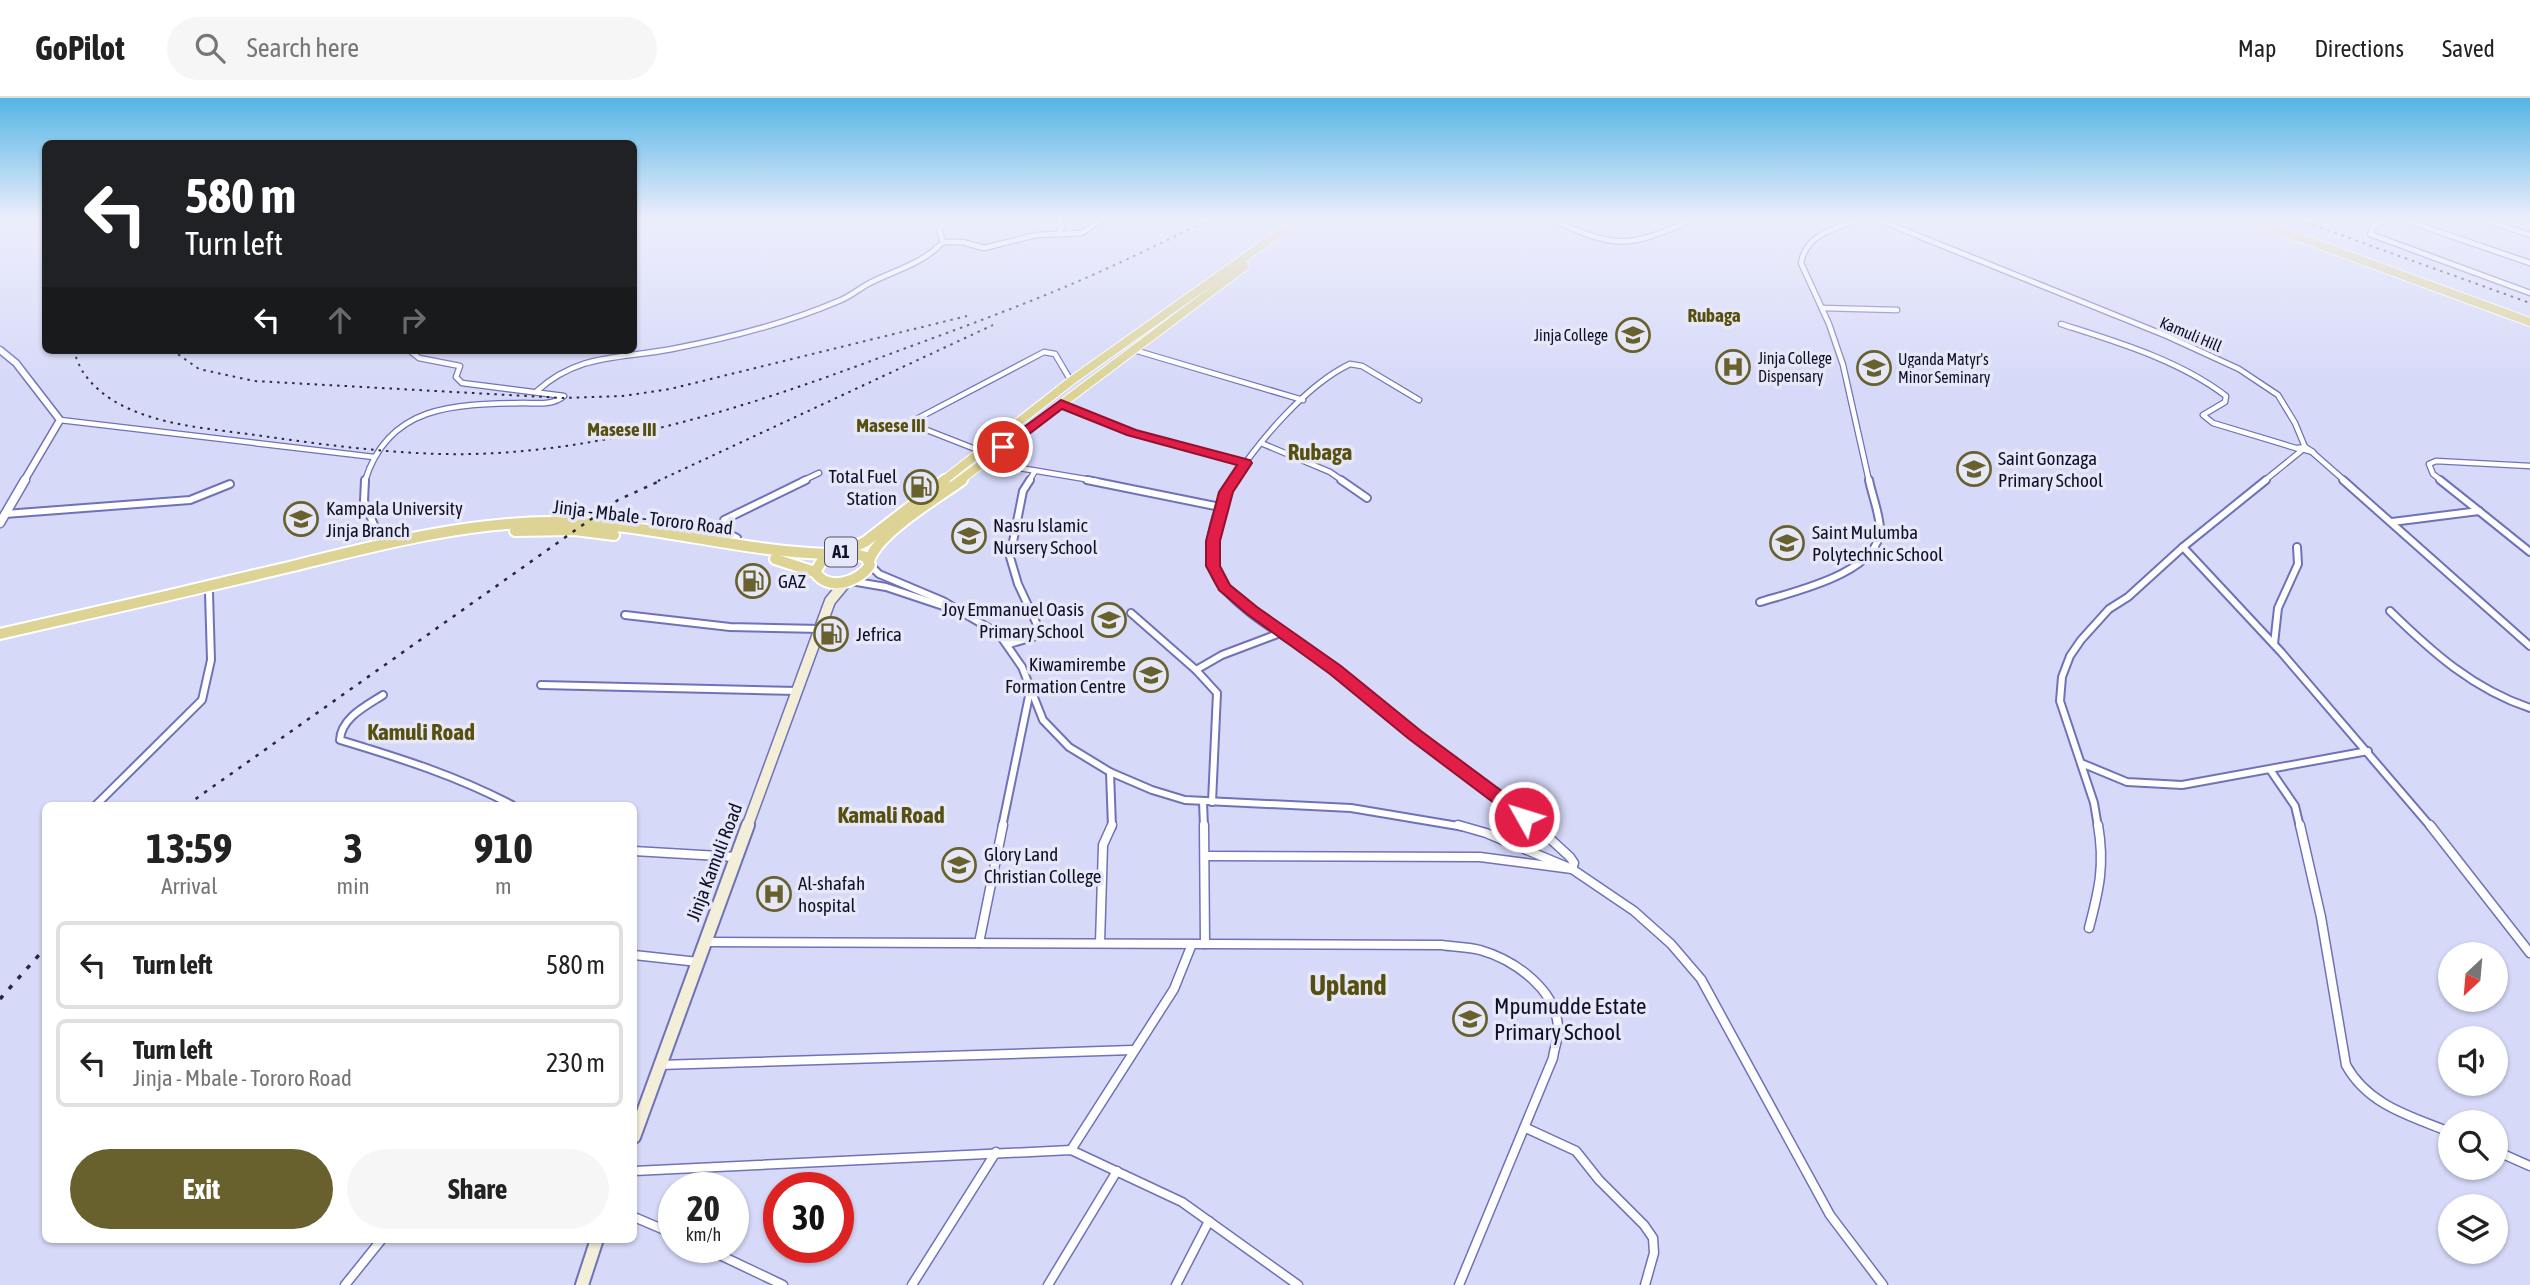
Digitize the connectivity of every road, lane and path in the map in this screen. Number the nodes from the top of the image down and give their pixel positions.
1 (890, 275) edge
2 (1220, 275) edge
3 (1233, 275) edge
4 (1807, 275) edge
5 (2017, 275) edge
6 (2406, 275) edge
7 (2410, 275) edge
8 (2481, 275) edge
9 (2530, 293) edge
10 (1822, 308) junction
11 (1897, 310) dead end
12 (2530, 320) edge
13 (2061, 324) dead end
14 (0, 350) edge
15 (1133, 350) junction
16 (637, 353) edge
17 (414, 354) edge
18 (622, 354) edge
19 (1071, 381) junction
20 (537, 391) junction
21 (1303, 400) junction
22 (1419, 400) dead end
23 (1061, 404) junction
24 (60, 420) junction
25 (1261, 443) junction
26 (2302, 449) junction
27 (983, 452) junction
28 (374, 457) junction
29 (984, 462) junction
30 (1245, 463) junction
31 (2530, 466) edge
32 (1035, 471) junction
33 (819, 473) dead end
34 (230, 484) dead end
35 (1367, 498) dead end
36 (1220, 507) junction
37 (2479, 511) junction
38 (5, 514) junction
39 (2392, 522) junction
40 (0, 523) edge
41 (382, 544) junction
42 (734, 546) junction
43 (2183, 547) junction
44 (2297, 547) dead end
45 (845, 551) junction
46 (2530, 552) edge
47 (832, 554) junction
48 (869, 563) junction
49 (815, 572) junction
50 (825, 582) junction
51 (848, 582) junction
52 (209, 593) junction
53 (830, 601) junction
54 (1760, 602) dead end
55 (2390, 611) dead end
56 (963, 612) junction
57 (1132, 612) dead end
58 (625, 615) dead end
59 (821, 629) junction
60 (1283, 632) junction
61 (0, 634) edge
62 (0, 641) edge
63 (1009, 644) junction
64 (2274, 644) junction
65 (2530, 646) edge
66 (1196, 670) junction
67 (541, 685) dead end
68 (798, 691) junction
69 (1030, 691) junction
70 (383, 695) dead end
71 (2530, 708) edge
72 (2368, 751) junction
73 (2081, 763) junction
74 (2271, 771) junction
75 (1110, 772) junction
76 (99, 802) edge
77 (506, 802) edge
78 (1203, 802) junction
79 (1212, 802) junction
80 (637, 851) edge
81 (1206, 856) junction
82 (737, 857) junction
83 (1572, 869) junction
84 (2089, 928) dead end
85 (705, 942) junction
86 (979, 943) junction
87 (1100, 943) junction
88 (1192, 944) junction
89 (1205, 944) junction
90 (2530, 953) edge
91 (637, 956) edge
92 (698, 962) junction
93 (1133, 1050) junction
94 (659, 1065) junction
95 (2438, 1127) edge
96 (637, 1128) edge
97 (1526, 1128) junction
98 (1071, 1150) junction
99 (996, 1152) junction
100 (2508, 1156) edge
101 (2530, 1166) edge
102 (637, 1171) edge
103 (1117, 1171) junction
104 (637, 1218) edge
105 (1209, 1221) junction
106 (658, 1227) edge
107 (379, 1243) edge
108 (596, 1243) edge
109 (737, 1263) edge
110 (1295, 1284) edge
111 (345, 1285) edge
112 (582, 1285) edge
113 (783, 1285) edge
114 (912, 1285) edge
115 (1048, 1285) edge
116 (1176, 1285) edge
117 (1459, 1285) edge
118 (1645, 1285) edge
119 (1882, 1285) edge

1 - 16 street
2 - 19 highway, A1
3 - 15 highway, A1
4 - 10 street
5 - 26 street, Kamuli Hill
6 - 12 highway
7 - 12 highway
8 - 9 street
10 - 11 street
10 - 54 street
13 - 26 street
14 - 24 street
15 - 21 street
15 - 23 highway, A1
17 - 20 street
18 - 20 street
19 - 27 highway, A1
19 - 27 street
20 - 28 street
21 - 22 street
21 - 25 street
23 - 29 highway, A1
23 - 30 street
24 - 28 street
24 - 38 street
25 - 30 street
25 - 35 street
26 - 39 street
26 - 43 street
27 - 45 highway, A1
28 - 41 street
29 - 32 street
29 - 48 highway, A1
30 - 36 street
31 - 37 street
32 - 36 street
32 - 63 street
33 - 42 street
34 - 38 street
36 - 60 street
37 - 39 street
37 - 46 street
38 - 40 street
39 - 65 street
41 - 42 highway, Jinja - Mbale - Tororo Road / A1
41 - 61 highway, Jinja - Mbale - Tororo Road / A1
42 - 47 highway, Jinja - Mbale - Tororo Road / A1
43 - 64 street
43 - 73 street
44 - 64 street
45 - 47 highway, A1
45 - 48 highway, A1
47 - 49 highway, A1
48 - 51 highway, A1
48 - 56 street
49 - 50 highway, A1
49 - 52 highway, Jinja - Mbale - Tororo Road / A1
50 - 51 highway, A1
50 - 53 main road
51 - 53 main road, Jinja Kamuli Road
51 - 56 street
52 - 62 highway, Jinja - Mbale - Tororo Road / A1
52 - 76 street
53 - 59 main road, Jinja Kamuli Road
55 - 71 street
56 - 63 street
57 - 66 street
58 - 59 street
59 - 68 main road, Jinja Kamuli Road
60 - 66 street
60 - 83 street
63 - 69 street
64 - 72 street
66 - 79 street
67 - 68 street
68 - 82 main road, Jinja Kamuli Road
69 - 75 street
69 - 86 street
70 - 77 street
72 - 74 street
72 - 90 street
73 - 74 street
73 - 84 street
74 - 95 street
75 - 78 street
75 - 87 street
78 - 79 street
78 - 81 street
79 - 83 street
80 - 82 street
81 - 83 street
81 - 89 street
82 - 85 main road, Jinja Kamuli Road
83 - 119 street
85 - 86 street
85 - 92 main road, Jinja Kamuli Road
86 - 87 street
87 - 88 street
88 - 89 street
88 - 93 street
89 - 97 street
91 - 92 street
92 - 94 main road, Jinja Kamuli Road
93 - 94 street
93 - 98 street
94 - 96 main road, Jinja Kamuli Road
97 - 117 street
97 - 118 street
98 - 99 street
98 - 103 street
99 - 102 street
99 - 114 street
100 - 101 street
103 - 105 street
103 - 115 street
104 - 106 street
105 - 110 street
105 - 116 street
107 - 111 street
108 - 112 main road
109 - 113 street

